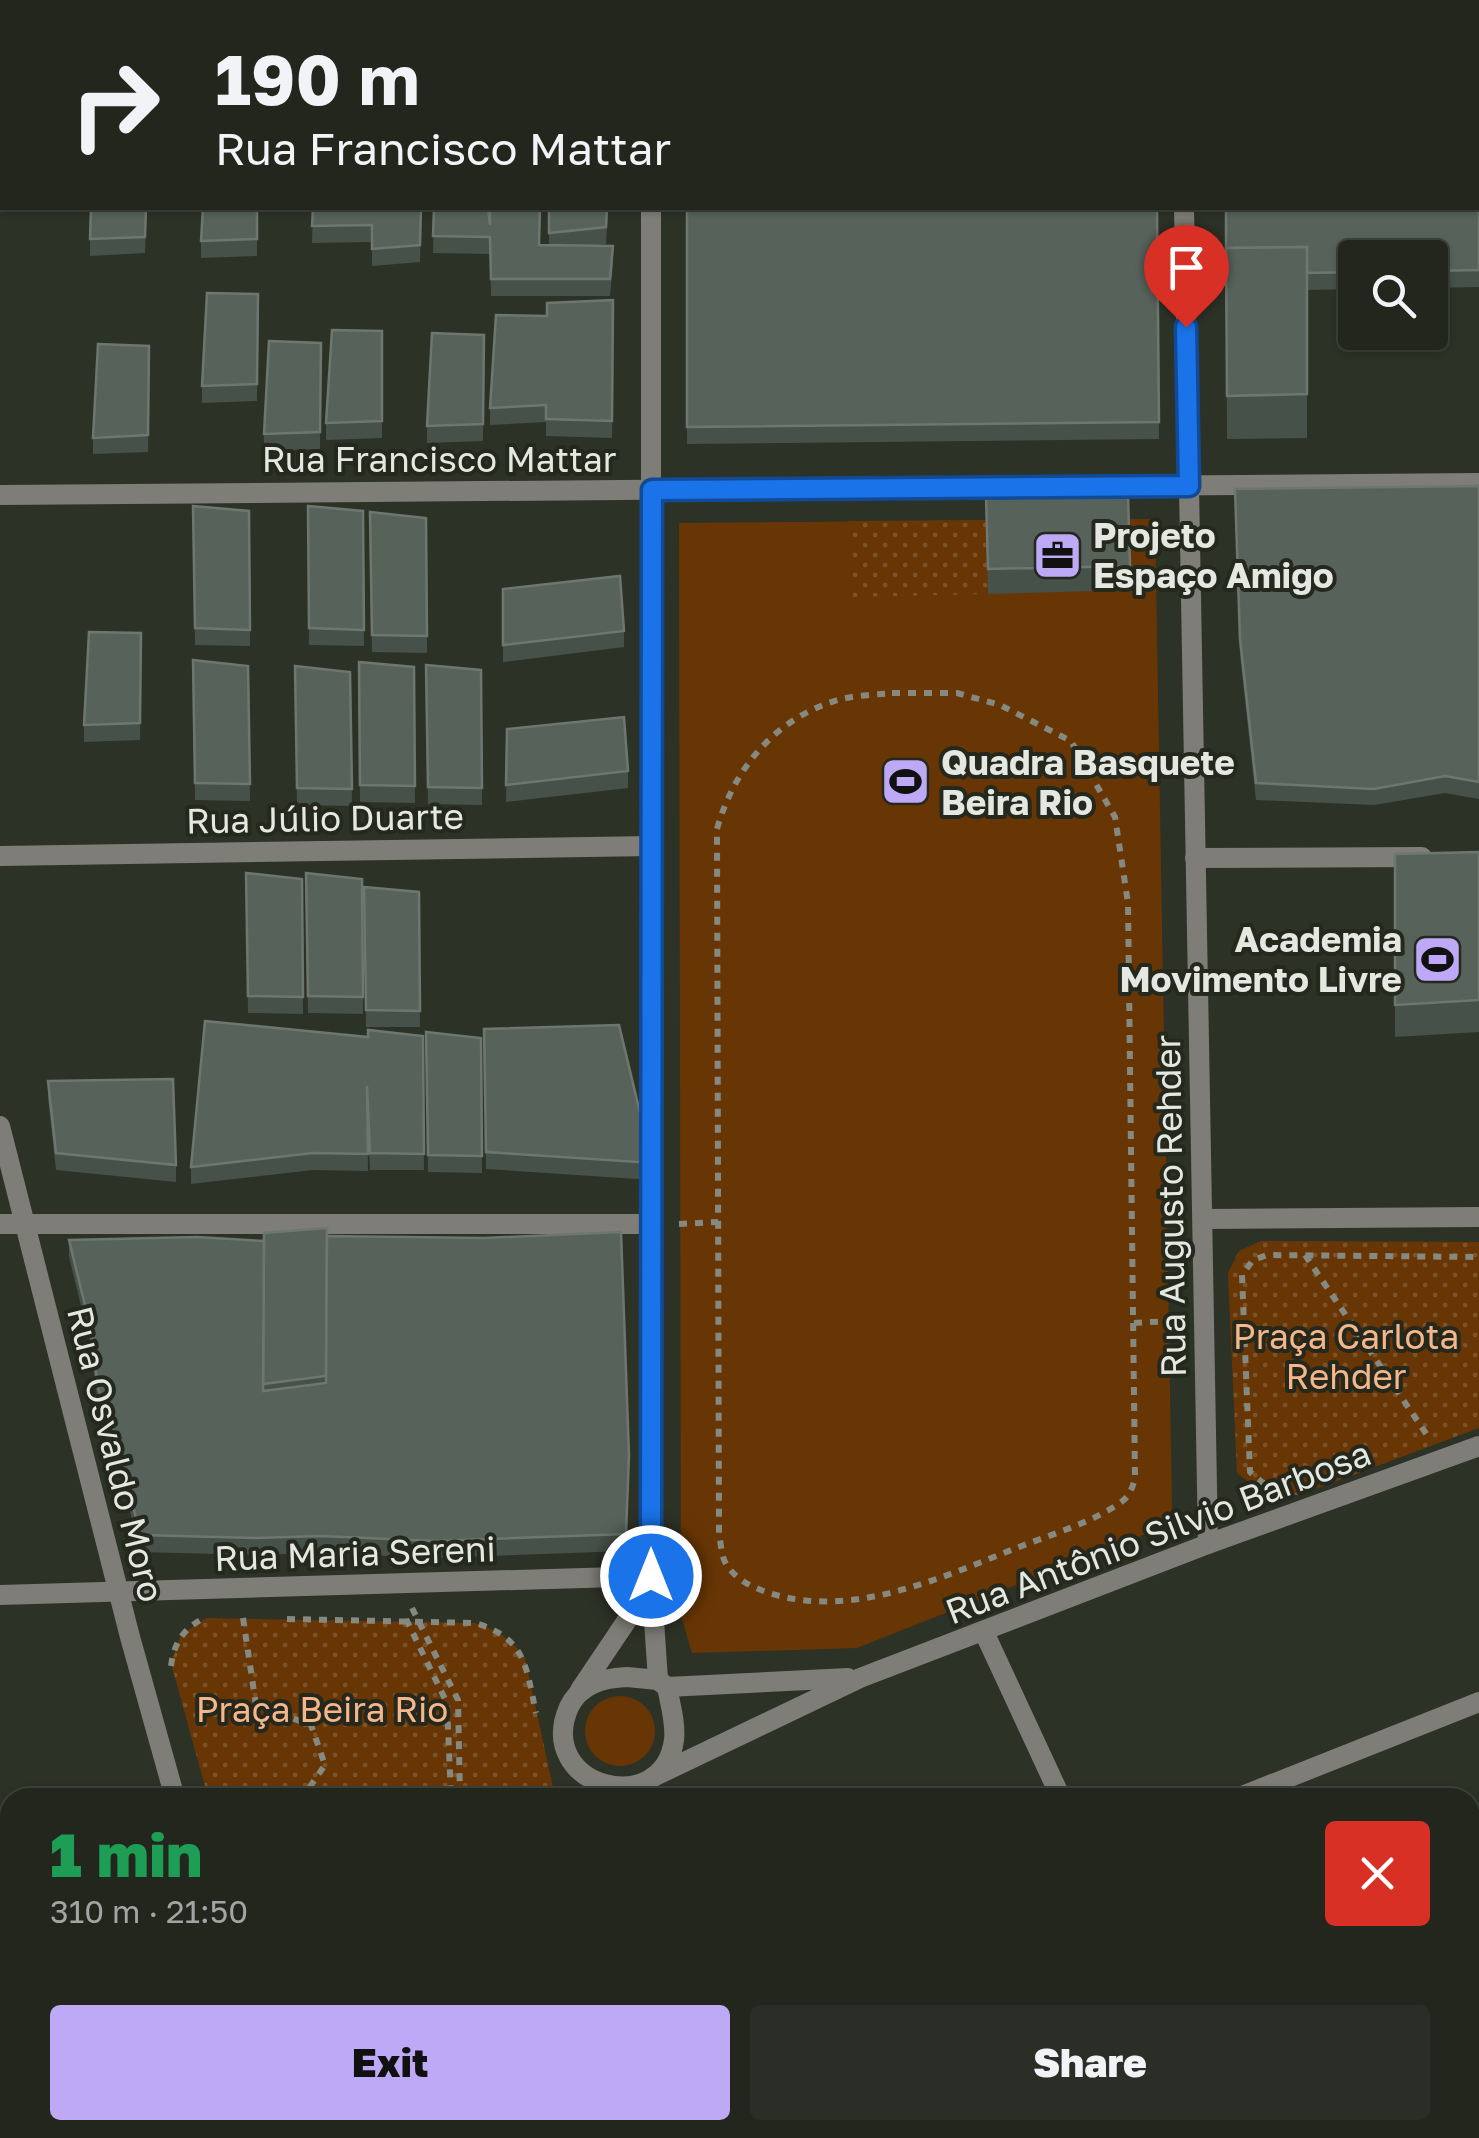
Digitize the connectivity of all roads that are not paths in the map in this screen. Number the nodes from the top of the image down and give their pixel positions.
1 (651, 210) edge
2 (1184, 210) edge
3 (1479, 484) edge
4 (1189, 486) junction
5 (652, 490) junction
6 (0, 495) edge
7 (652, 846) junction
8 (0, 856) edge
9 (1441, 857) edge
10 (1195, 858) junction
11 (0, 1126) edge
12 (1479, 1217) edge
13 (1204, 1219) junction
14 (0, 1224) edge
15 (24, 1224) junction
16 (652, 1224) junction
17 (1479, 1446) edge
18 (1208, 1544) junction
19 (651, 1580) junction
20 (118, 1593) junction
21 (0, 1595) edge
22 (984, 1632) junction
23 (860, 1678) junction
24 (662, 1683) junction
25 (1479, 1702) edge
26 (570, 1704) junction
27 (653, 1777) junction
28 (172, 1788) edge
29 (594, 1788) edge
30 (611, 1788) edge
31 (1056, 1788) edge
32 (1262, 1788) edge

1 - 5 street
2 - 4 street, Rua Augusto Rehder
3 - 4 street, Rua Francisco Mattar
4 - 5 street, Rua Francisco Mattar
4 - 10 street, Rua Augusto Rehder
5 - 6 street, Rua Francisco Mattar
5 - 7 street
7 - 8 street, Rua Júlio Duarte
7 - 16 street
9 - 10 street
10 - 13 street, Rua Augusto Rehder
11 - 15 street, Rua Osvaldo Moro
12 - 13 street
13 - 18 street, Rua Augusto Rehder
14 - 15 street
15 - 16 street
15 - 20 street, Rua Osvaldo Moro
16 - 19 street
17 - 18 street, Rua Antônio Silvio Barbosa
18 - 22 street, Rua Antônio Silvio Barbosa
19 - 20 street, Rua Maria Sereni
19 - 24 street
19 - 26 street
20 - 21 street, Rua Maria Sereni
20 - 28 street, Rua Osvaldo Moro
22 - 23 street, Rua Antônio Silvio Barbosa
22 - 31 street
23 - 24 street
23 - 27 street
24 - 26 street
24 - 27 street
25 - 32 street
26 - 29 street
27 - 30 street

